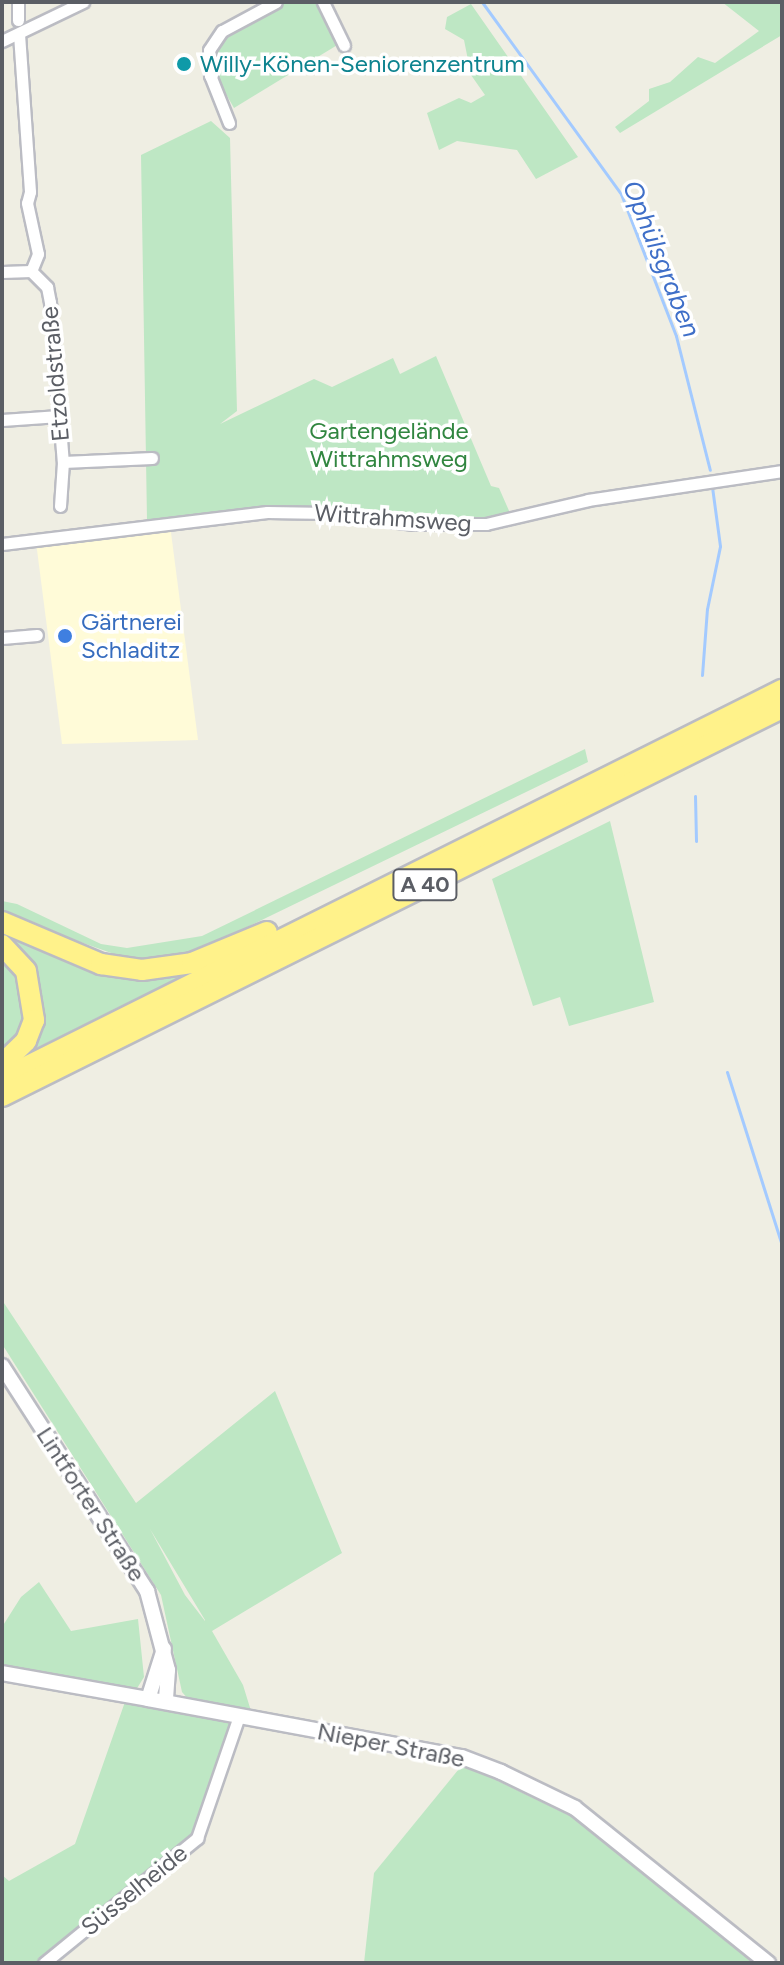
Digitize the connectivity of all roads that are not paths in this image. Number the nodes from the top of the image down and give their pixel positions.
1 (18, 2) edge
2 (83, 2) edge
3 (276, 2) edge
4 (323, 2) edge
5 (18, 20) dead end
6 (19, 34) junction
7 (2, 41) edge
8 (344, 45) dead end
9 (229, 123) dead end
10 (31, 271) junction
11 (2, 272) edge
12 (59, 416) junction
13 (2, 420) edge
14 (152, 458) dead end
15 (63, 462) junction
16 (782, 471) edge
17 (60, 506) dead end
18 (2, 544) edge
19 (37, 635) dead end
20 (2, 638) edge
21 (782, 690) edge
22 (782, 708) edge
23 (433, 864) junction
24 (2, 922) edge
25 (2, 945) edge
26 (2, 1064) edge
27 (2, 1079) edge
28 (2, 1096) edge
29 (2, 1366) edge
30 (164, 1649) junction
31 (2, 1673) edge
32 (148, 1699) junction
33 (166, 1702) junction
34 (239, 1716) junction
35 (44, 1963) edge
36 (768, 1963) edge

1 - 5 street
2 - 6 street
3 - 9 street
4 - 8 street
6 - 7 street
6 - 10 street
10 - 11 street
10 - 12 street, Etzoldstraße
12 - 13 street
12 - 15 street, Etzoldstraße
14 - 15 street
15 - 17 street, Etzoldstraße
16 - 18 street, Wittrahmsweg
19 - 20 street
21 - 23 highway, A 40
22 - 28 highway, A 40
23 - 24 highway
23 - 27 highway, A 40
25 - 26 highway
29 - 30 main road, Lintforter Straße
30 - 32 main road
30 - 33 main road, Lintforter Straße
31 - 32 main road, Nieper Straße
32 - 33 main road, Nieper Straße
33 - 34 main road, Nieper Straße
34 - 35 street, Süsselheide
34 - 36 main road, Nieper Straße

